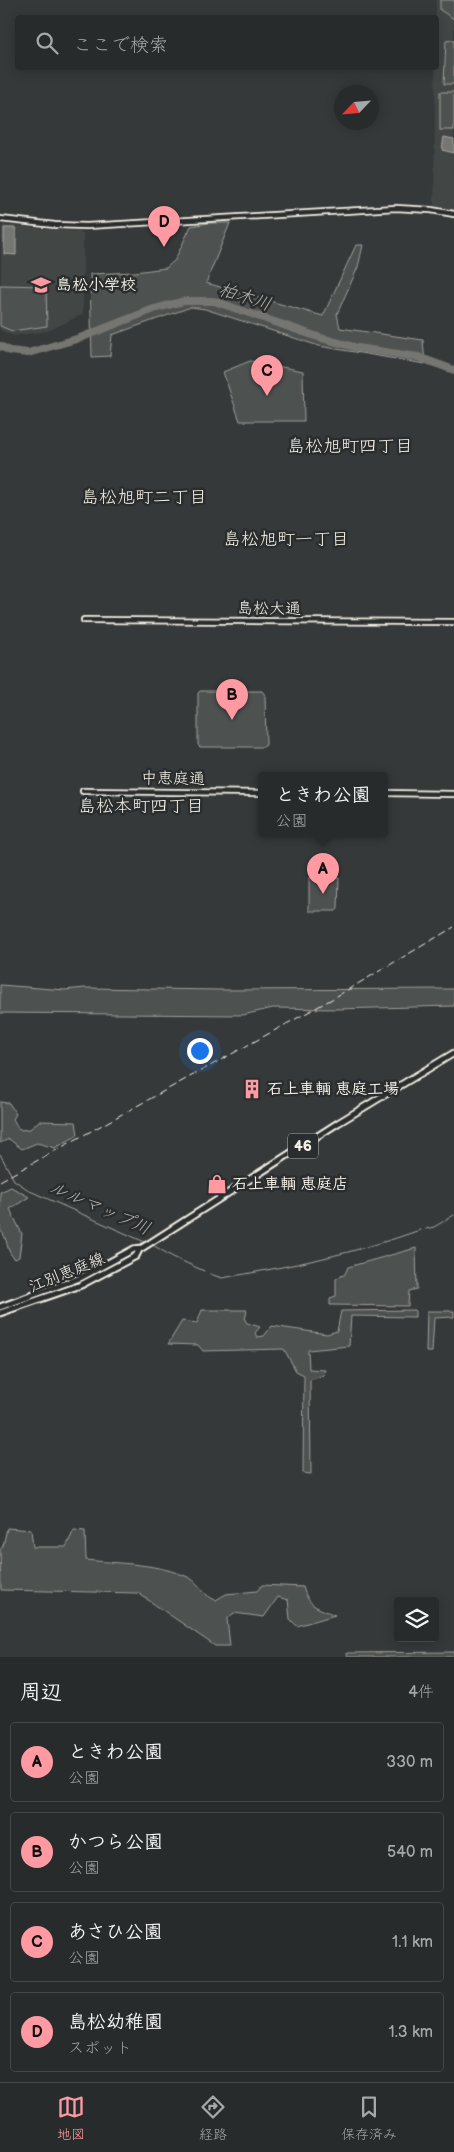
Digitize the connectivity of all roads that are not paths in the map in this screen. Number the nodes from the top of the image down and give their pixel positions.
1 (454, 214) edge
2 (0, 219) edge
3 (84, 620) dead end
4 (454, 622) edge
5 (83, 791) dead end
6 (258, 793) edge
7 (388, 793) edge
8 (454, 794) edge
9 (454, 1053) edge
10 (140, 1249) junction
11 (0, 1307) edge
12 (0, 1313) edge

1 - 2 street
3 - 4 street, 島松大通
5 - 6 street, 中恵庭通
7 - 8 street
9 - 10 main road, 江別恵庭線 / 46
10 - 11 main road, 江別恵庭線 / 46
10 - 12 main road, 江別恵庭線 / 46

